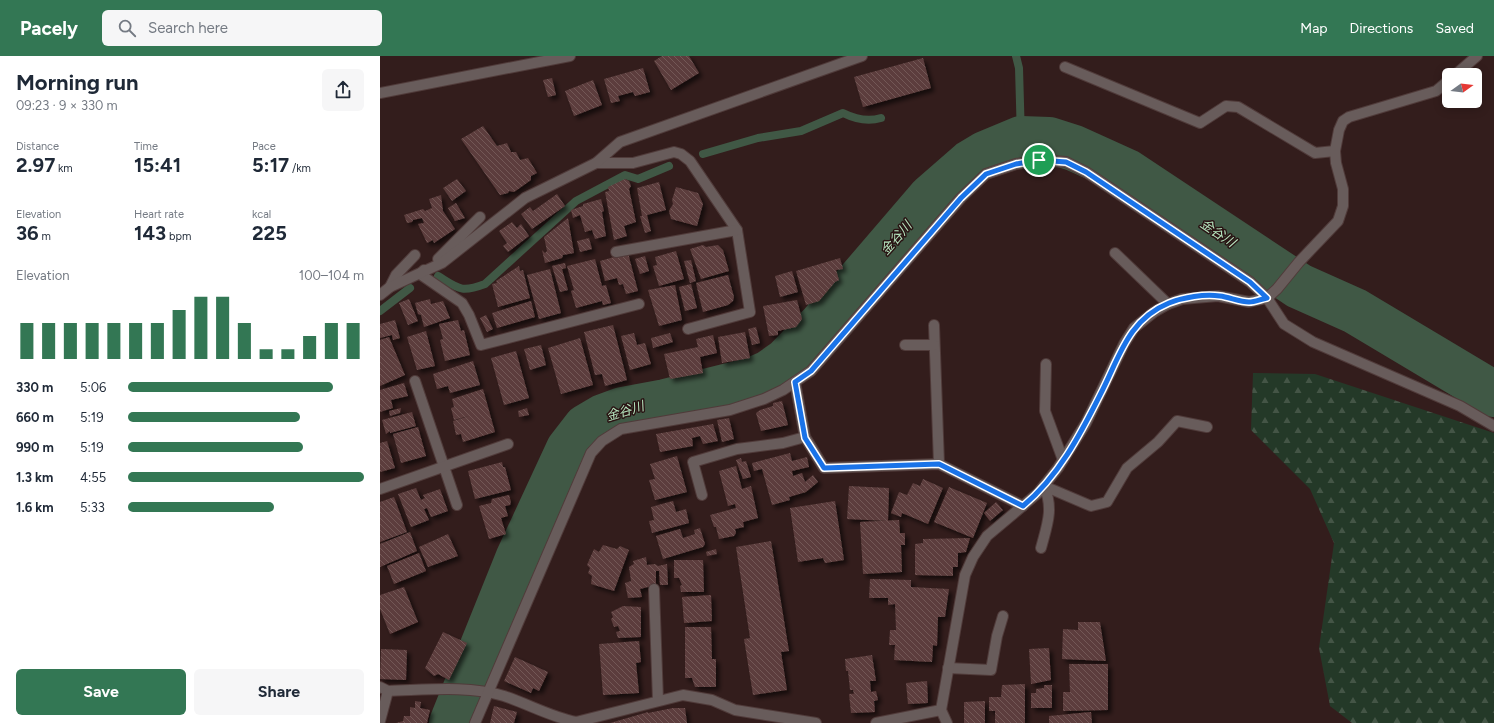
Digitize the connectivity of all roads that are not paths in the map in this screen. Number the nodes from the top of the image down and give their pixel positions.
1 (570, 56) edge
2 (862, 56) edge
3 (1477, 56) edge
4 (838, 59) edge
5 (1065, 67) dead end
6 (1463, 68) edge
7 (1442, 86) edge
8 (380, 93) edge
9 (1335, 151) junction
10 (596, 164) junction
11 (480, 217) dead end
12 (737, 230) junction
13 (616, 252) dead end
14 (1115, 253) dead end
15 (415, 255) dead end
16 (420, 274) junction
17 (390, 288) junction
18 (380, 295) edge
19 (1267, 298) junction
20 (639, 304) dead end
21 (1168, 304) junction
22 (934, 325) dead end
23 (688, 329) dead end
24 (905, 345) dead end
25 (934, 345) junction
26 (1046, 364) dead end
27 (415, 381) dead end
28 (795, 382) junction
29 (1494, 426) edge
30 (1207, 427) dead end
31 (805, 438) junction
32 (508, 444) dead end
33 (1063, 460) junction
34 (939, 464) junction
35 (444, 466) junction
36 (1044, 486) junction
37 (380, 489) edge
38 (702, 495) dead end
39 (457, 504) dead end
40 (1023, 506) junction
41 (1041, 548) dead end
42 (654, 588) dead end
43 (1003, 616) dead end
44 (948, 668) junction
45 (384, 689) edge
46 (485, 693) junction
47 (658, 700) junction
48 (941, 710) junction
49 (380, 721) edge
50 (475, 723) edge
51 (816, 723) edge
52 (876, 723) edge
53 (948, 723) edge

1 - 8 street
2 - 4 street
3 - 6 street
4 - 10 street
5 - 9 street
7 - 9 street
9 - 19 street
10 - 12 street
10 - 16 street
11 - 16 street
12 - 13 street
12 - 23 street
14 - 21 street
15 - 17 street
16 - 17 street
16 - 20 street
17 - 18 street
19 - 21 street
19 - 28 street
19 - 29 street
21 - 33 street
22 - 25 street
24 - 25 street
25 - 34 street
26 - 33 street
27 - 35 street
28 - 31 street
28 - 46 street
30 - 36 street
31 - 34 street
31 - 38 street
32 - 35 street
33 - 36 street
34 - 40 street
35 - 37 street
35 - 39 street
36 - 40 street
36 - 41 street
40 - 44 street
42 - 47 street
43 - 44 street
44 - 48 street
45 - 46 street
45 - 49 street
46 - 47 street
46 - 50 street
47 - 51 street
48 - 52 street
48 - 53 street

